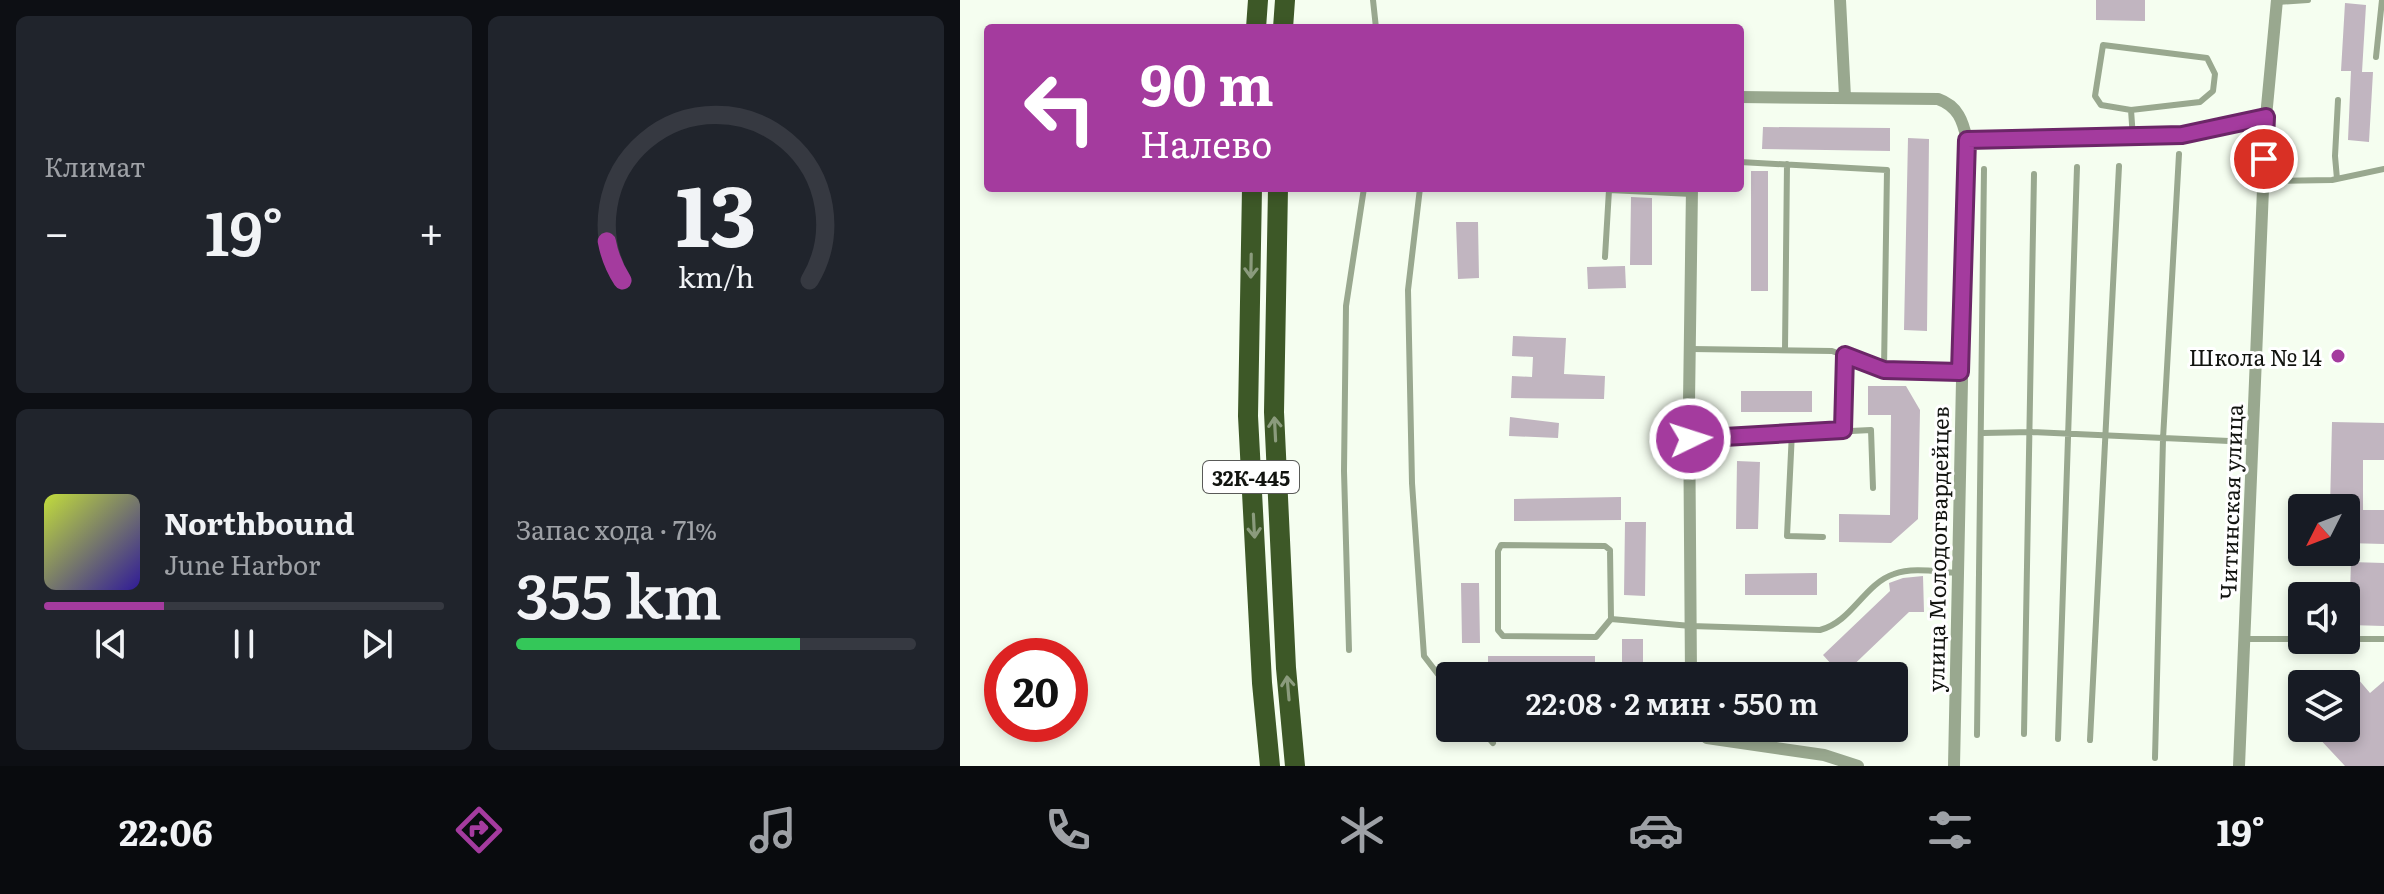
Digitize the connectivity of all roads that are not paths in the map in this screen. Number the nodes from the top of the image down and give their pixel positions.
1 (1258, 0) edge
2 (1285, 0) edge
3 (1373, 0) edge
4 (1840, 0) edge
5 (2308, 0) edge
6 (2382, 0) edge
7 (2277, 1) edge
8 (1256, 24) edge
9 (1283, 24) edge
10 (1376, 24) edge
11 (2376, 57) dead end
12 (1744, 97) edge
13 (1845, 97) junction
14 (2338, 100) dead end
15 (2131, 110) junction
16 (2266, 117) junction
17 (2133, 138) junction
18 (1967, 140) junction
19 (2179, 154) dead end
20 (1744, 162) edge
21 (1787, 164) junction
22 (2119, 166) dead end
23 (2077, 167) dead end
24 (1984, 169) dead end
25 (2384, 169) edge
26 (2034, 174) dead end
27 (2337, 179) junction
28 (2264, 181) junction
29 (1252, 192) edge
30 (1278, 192) edge
31 (1363, 192) edge
32 (1420, 192) edge
33 (1609, 192) edge
34 (1692, 192) edge
35 (1605, 257) dead end
36 (1691, 349) junction
37 (1785, 350) junction
38 (1845, 355) junction
39 (1884, 370) junction
40 (1960, 372) junction
41 (1843, 430) junction
42 (1792, 432) junction
43 (2032, 432) junction
44 (1983, 433) junction
45 (2070, 435) junction
46 (2104, 436) junction
47 (1690, 439) junction
48 (2163, 439) junction
49 (2253, 442) junction
50 (1873, 488) dead end
51 (1823, 537) dead end
52 (1957, 573) junction
53 (1611, 619) junction
54 (1691, 626) junction
55 (2245, 639) junction
56 (2288, 639) edge
57 (2360, 639) edge
58 (2384, 639) edge
59 (1349, 650) dead end
60 (1691, 662) edge
61 (1436, 672) edge
62 (2024, 734) dead end
63 (1977, 735) dead end
64 (2058, 739) dead end
65 (2090, 740) dead end
66 (1735, 742) edge
67 (2155, 758) dead end
68 (1270, 766) edge
69 (1295, 766) edge
70 (1858, 766) edge
71 (1954, 766) edge
72 (2239, 766) edge

1 - 8 highway
2 - 9 highway
3 - 10 lane
4 - 13 street
5 - 7 lane
6 - 11 lane
7 - 16 street, Читинская улица
12 - 13 street
13 - 18 street
14 - 27 lane
15 - 15 lane
15 - 17 lane
16 - 17 street
16 - 28 street, Читинская улица
17 - 18 street
18 - 40 street, улица Молодогвардейцев
19 - 48 lane
20 - 21 lane
21 - 37 lane
21 - 39 lane
22 - 46 lane
23 - 45 lane
24 - 44 lane
25 - 27 lane
26 - 43 lane
27 - 28 lane
28 - 49 street, Читинская улица
29 -> 68 highway, 32К-445
69 -> 30 highway, 32К-445
31 - 59 lane
32 - 61 lane
33 - 35 lane
34 - 36 street
36 - 37 lane
36 - 47 street
37 - 38 lane
38 - 39 lane
38 - 41 lane
39 - 40 lane
40 - 52 street, улица Молодогвардейцев
41 - 42 lane
41 - 50 lane
42 - 47 lane
42 - 51 lane
43 - 44 lane
43 - 45 lane
43 - 62 lane
44 - 63 lane
45 - 46 lane
45 - 64 lane
46 - 48 lane
46 - 65 lane
47 - 54 street
48 - 49 lane
48 - 67 lane
49 - 55 street, Читинская улица
52 - 54 lane
52 - 71 street, улица Молодогвардейцев
53 - 53 lane
53 - 54 lane
54 - 60 street
55 - 56 lane
55 - 72 street, Читинская улица
57 - 58 lane
66 - 70 street

